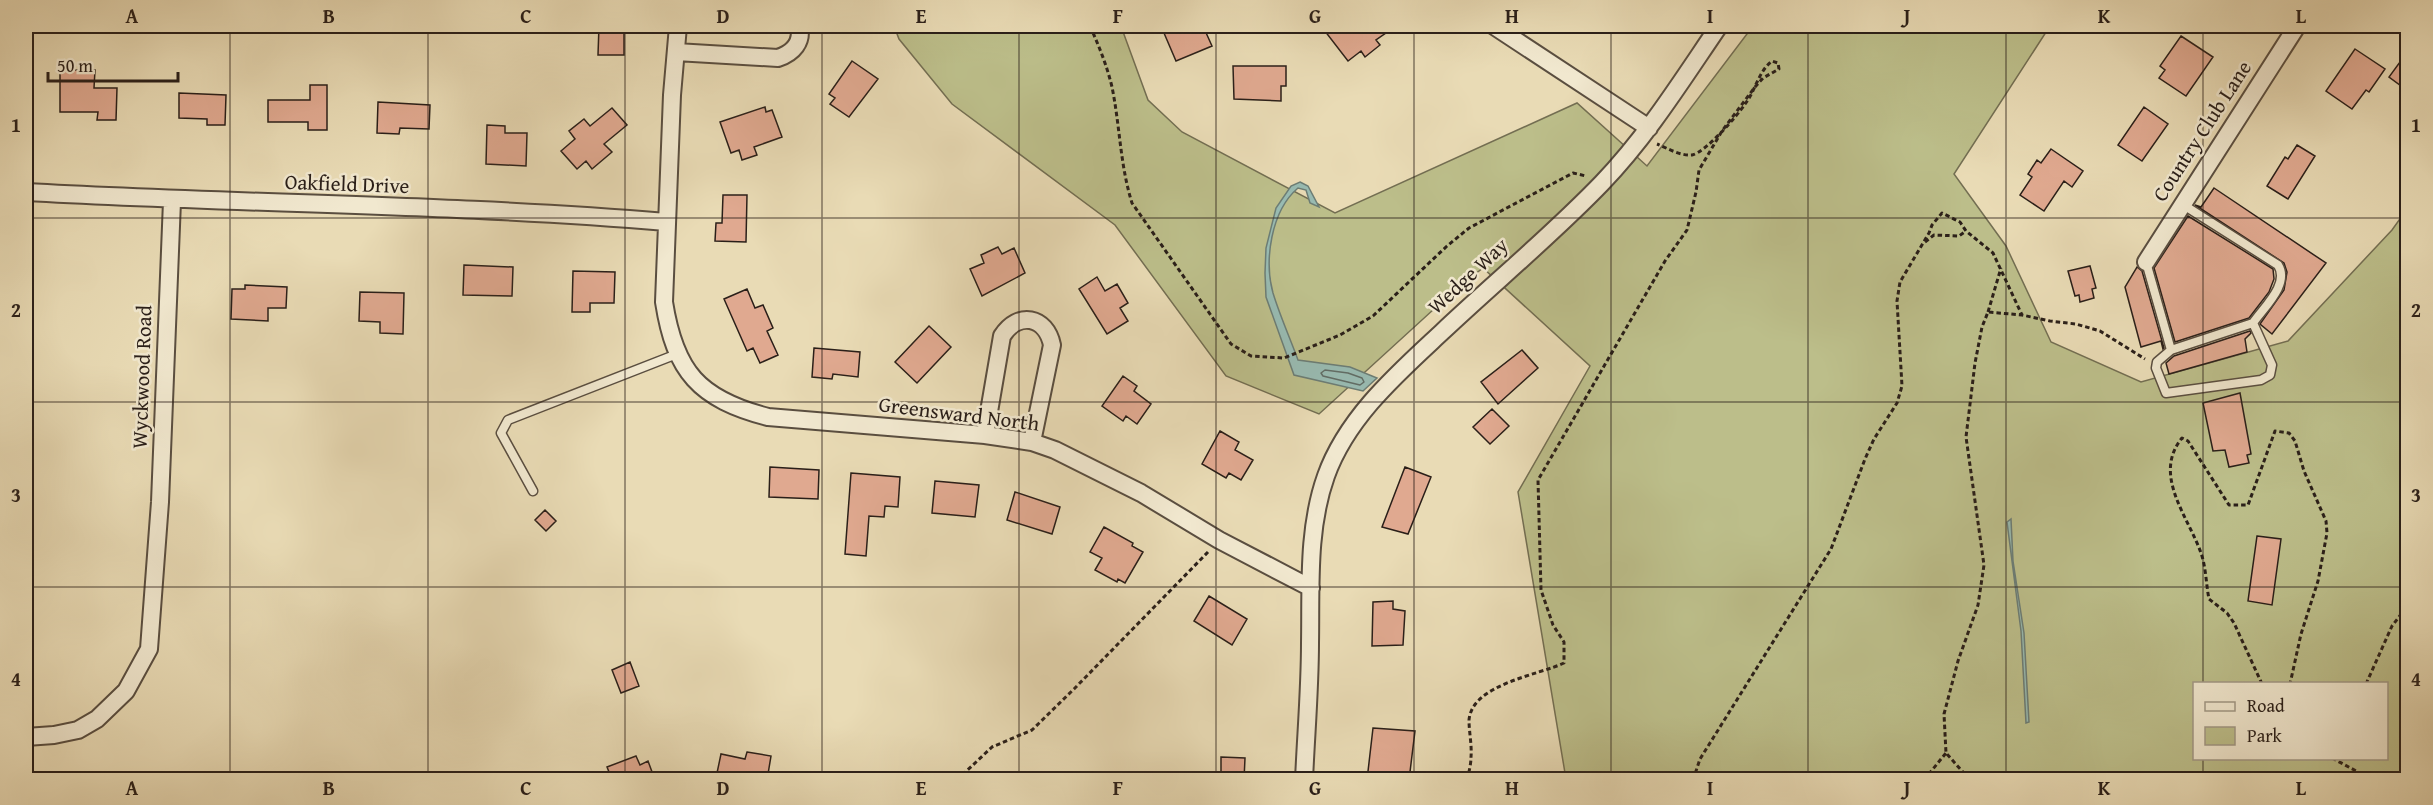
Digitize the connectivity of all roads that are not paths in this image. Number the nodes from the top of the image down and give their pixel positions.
1 (678, 26) edge
2 (799, 26) edge
3 (1494, 26) edge
4 (1719, 26) edge
5 (2297, 26) edge
6 (676, 52) junction
7 (1650, 135) junction
8 (26, 192) edge
9 (172, 201) junction
10 (2182, 204) junction
11 (666, 222) junction
12 (2146, 262) joint
13 (2253, 323) junction
14 (2171, 350) junction
15 (677, 354) junction
16 (985, 435) junction
17 (1032, 442) junction
18 (533, 491) dead end
19 (1311, 588) junction
20 (26, 737) edge
21 (1305, 780) edge

1 - 6 street, Greensward North
2 - 6 street
3 - 7 street
4 - 7 street, Wedge Way
5 - 10 street, Country Club Lane
6 - 11 street, Greensward North
7 - 19 street, Wedge Way
8 - 9 street, Oakfield Drive
9 - 11 street, Oakfield Drive
9 - 20 street, Wyckwood Road
10 - 12 street, Country Club Lane
10 - 13 lane
11 - 15 street, Greensward North
12 - 14 lane
13 - 14 lane
13 - 14 lane
15 - 16 street, Greensward North
15 - 18 lane
16 - 17 street, Greensward North
16 - 17 street
17 - 19 street, Greensward North
19 - 21 street

